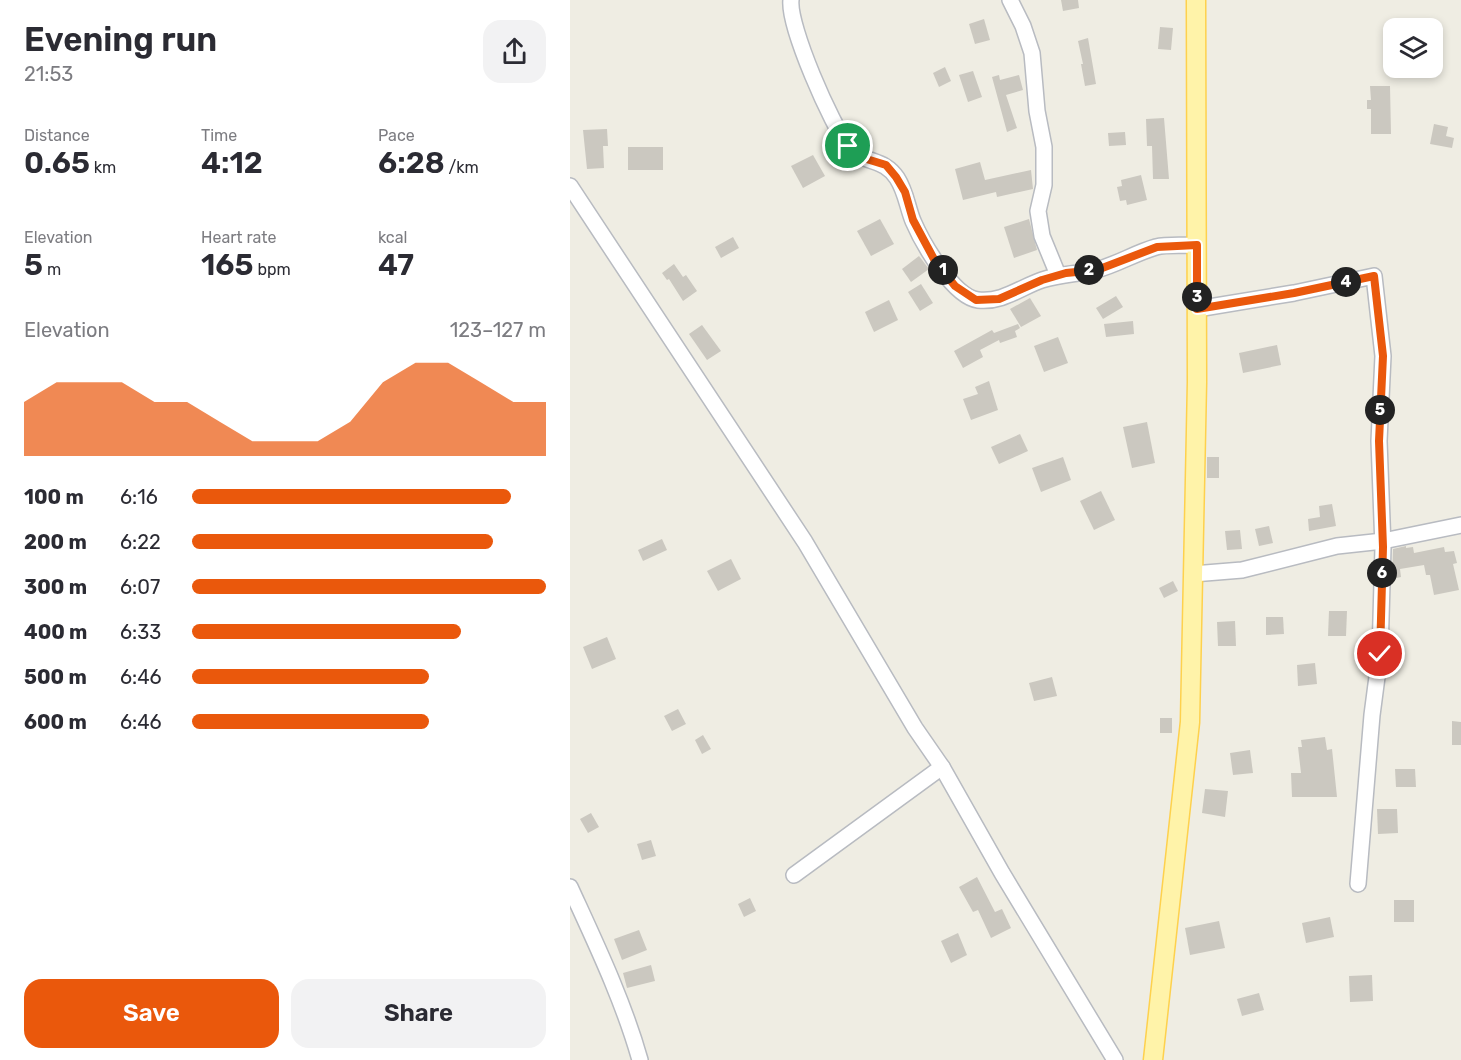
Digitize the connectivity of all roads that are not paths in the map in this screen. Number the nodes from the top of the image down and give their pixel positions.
1 (791, 0) edge
2 (1010, 0) edge
3 (1196, 0) edge
4 (570, 186) edge
5 (1197, 245) junction
6 (1058, 275) junction
7 (1197, 309) junction
8 (1461, 525) edge
9 (1383, 541) junction
10 (1193, 573) junction
11 (942, 767) junction
12 (794, 875) dead end
13 (1358, 884) dead end
14 (570, 887) edge
15 (640, 1060) edge
16 (1115, 1060) edge
17 (1153, 1060) edge

1 - 6 street
2 - 6 street
3 - 5 main road
4 - 11 street
5 - 6 street
5 - 7 main road
7 - 9 street
7 - 10 main road
8 - 9 street
9 - 10 street
9 - 13 street
10 - 17 main road
11 - 12 street
11 - 16 street
14 - 15 street

